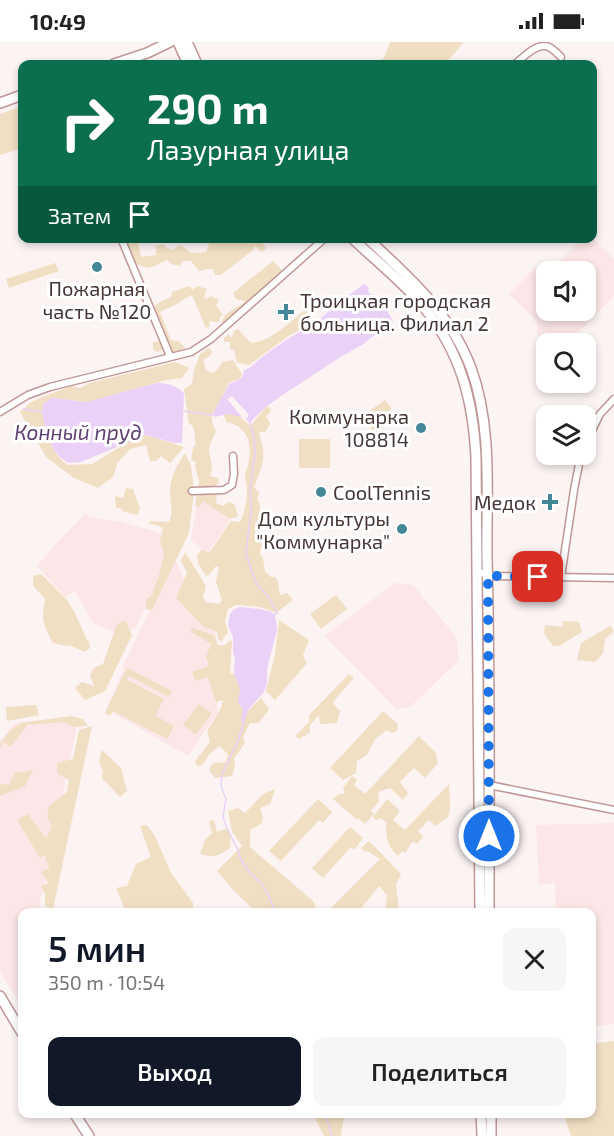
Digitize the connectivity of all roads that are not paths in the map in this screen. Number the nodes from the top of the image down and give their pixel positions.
1 (170, 42) edge
2 (178, 42) edge
3 (187, 42) edge
4 (561, 57) dead end
5 (126, 60) edge
6 (186, 60) edge
7 (195, 60) edge
8 (520, 60) edge
9 (18, 96) edge
10 (0, 103) edge
11 (123, 243) edge
12 (320, 243) edge
13 (357, 243) edge
14 (373, 243) edge
15 (170, 356) junction
16 (614, 399) edge
17 (0, 412) edge
18 (596, 422) edge
19 (233, 456) dead end
20 (579, 465) edge
21 (192, 490) dead end
22 (477, 572) junction
23 (488, 575) junction
24 (561, 577) junction
25 (614, 578) edge
26 (489, 785) junction
27 (614, 810) edge
28 (480, 908) edge
29 (489, 908) edge
30 (0, 996) edge
31 (18, 1026) edge
32 (77, 1118) edge
33 (481, 1118) edge
34 (491, 1118) edge
35 (89, 1136) edge
36 (482, 1136) edge
37 (491, 1136) edge

1 - 5 main road
2 - 6 main road
3 - 7 main road
4 - 8 street
9 - 10 main road
11 - 15 street
12 - 15 street
13 - 22 main road
14 - 23 main road
15 - 17 street
16 - 18 street
19 - 21 street
20 - 24 street
22 - 23 street
22 - 28 main road
23 - 24 street
23 - 26 main road
24 - 25 street
26 - 27 street
26 - 29 main road
30 - 31 main road
32 - 35 main road
33 - 36 main road
34 - 37 main road

